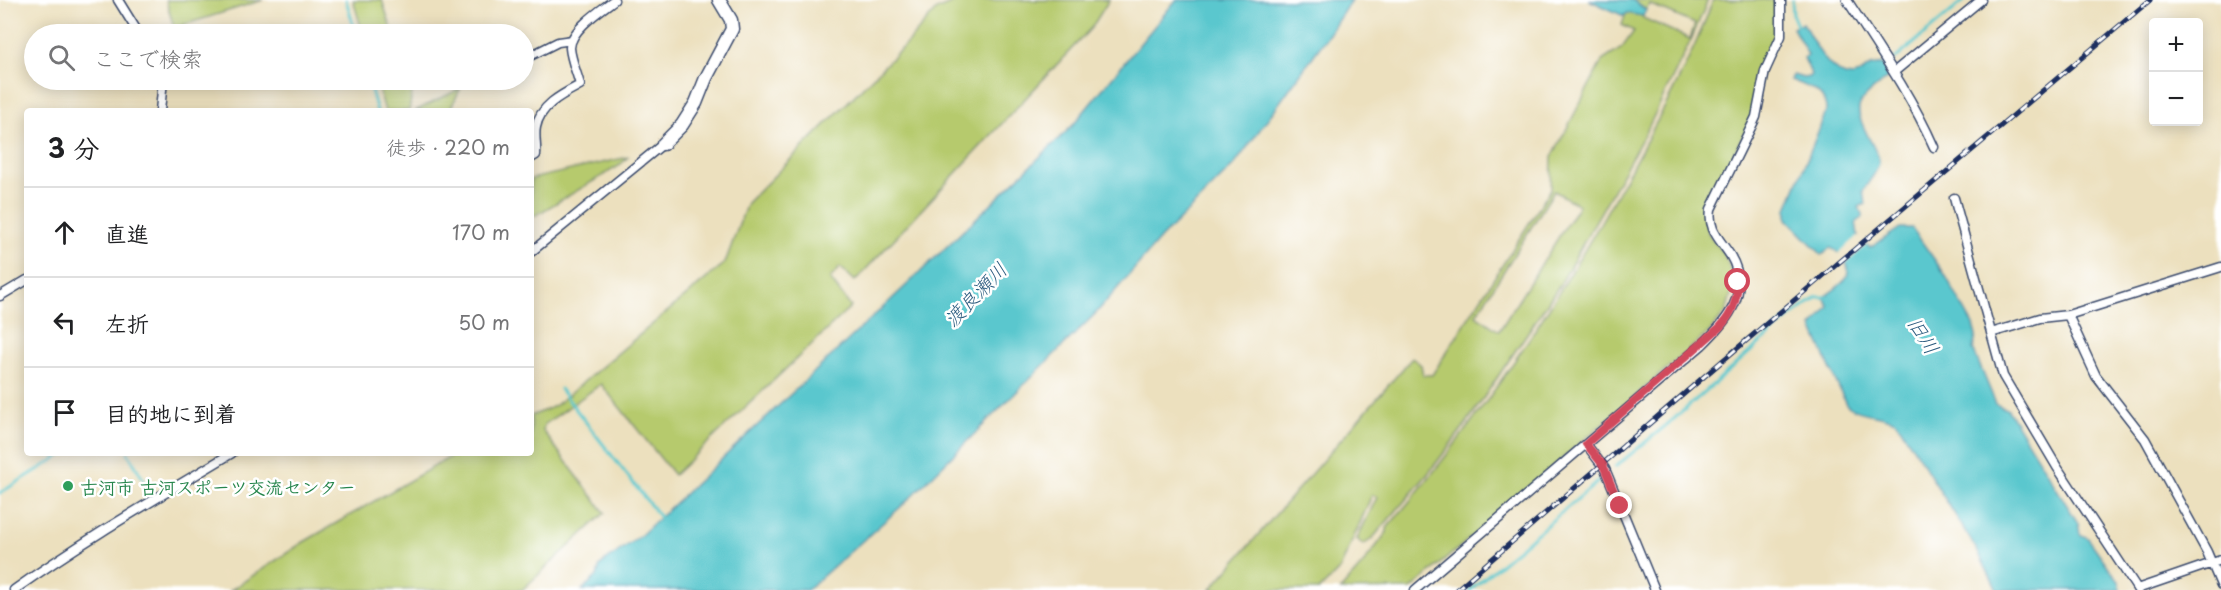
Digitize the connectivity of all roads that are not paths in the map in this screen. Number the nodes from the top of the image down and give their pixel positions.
1 (118, 0) edge
2 (614, 0) edge
3 (719, 0) edge
4 (1781, 0) edge
5 (1847, 0) edge
6 (1981, 0) edge
7 (133, 24) edge
8 (572, 39) junction
9 (534, 54) edge
10 (1894, 72) junction
11 (162, 90) edge
12 (160, 108) edge
13 (663, 144) joint
14 (1934, 147) dead end
15 (534, 156) edge
16 (1954, 198) dead end
17 (534, 250) edge
18 (2221, 267) edge
19 (24, 282) edge
20 (0, 296) edge
21 (2068, 315) junction
22 (1991, 333) junction
23 (1586, 444) junction
24 (227, 456) edge
25 (2217, 562) edge
26 (2221, 585) edge
27 (2138, 589) edge
28 (15, 590) edge
29 (1415, 590) edge
30 (1655, 590) edge

1 - 7 street
2 - 8 street
3 - 13 street
4 - 23 street
5 - 10 street
6 - 10 street
8 - 9 street
8 - 15 street
10 - 14 street
11 - 12 street
13 - 17 street
16 - 22 street
18 - 21 street
19 - 20 street
21 - 22 street
21 - 25 street
22 - 27 street
23 - 29 street
23 - 30 street
24 - 28 street
25 - 26 street
25 - 27 street

